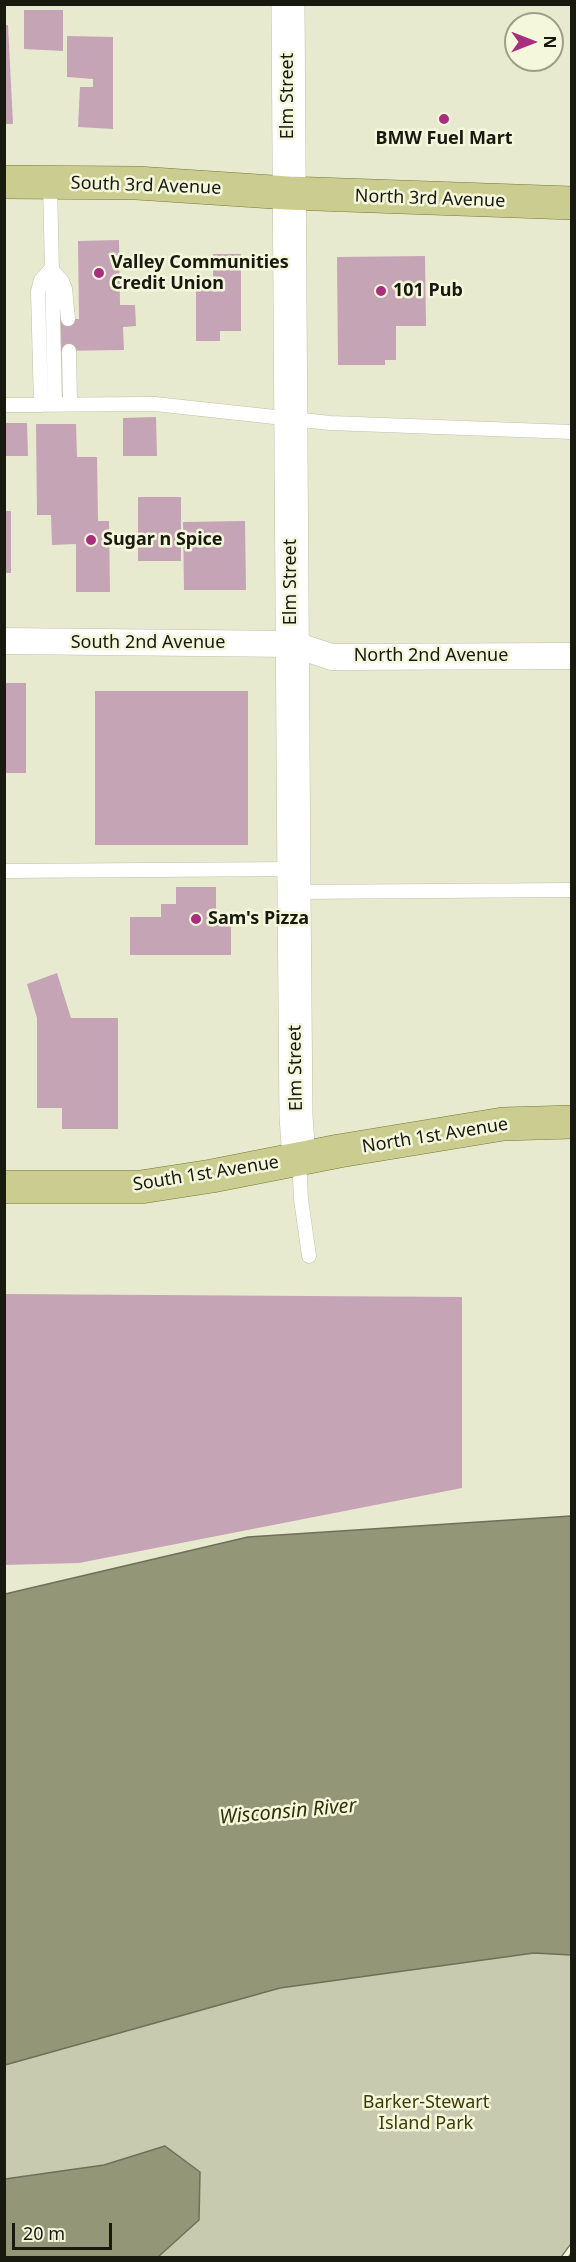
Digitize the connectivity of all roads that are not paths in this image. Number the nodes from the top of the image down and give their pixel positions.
1 (288, 4) edge
2 (4, 182) edge
3 (50, 183) junction
4 (288, 193) junction
5 (572, 203) edge
6 (51, 269) junction
7 (68, 319) dead end
8 (69, 351) dead end
9 (70, 404) junction
10 (4, 405) edge
11 (48, 405) junction
12 (290, 419) junction
13 (572, 432) edge
14 (4, 641) edge
15 (292, 644) junction
16 (572, 656) edge
17 (4, 871) edge
18 (294, 881) junction
19 (572, 890) edge
20 (572, 1122) edge
21 (299, 1159) junction
22 (4, 1187) edge
23 (309, 1256) dead end

1 - 4 street, Elm Street
2 - 3 main road, South 3rd Avenue
3 - 4 main road, South 3rd Avenue
3 - 6 lane
4 - 5 main road, North 3rd Avenue
4 - 12 street, Elm Street
6 - 7 lane
6 - 11 lane
8 - 9 lane
9 - 11 lane
9 - 12 lane
10 - 11 lane
12 - 13 lane
12 - 15 street, Elm Street
14 - 15 street, South 2nd Avenue
15 - 16 street, North 2nd Avenue
15 - 18 street, Elm Street
17 - 18 lane
18 - 19 lane
18 - 21 street, Elm Street
20 - 21 main road, North 1st Avenue
21 - 22 main road, South 1st Avenue
21 - 23 lane

